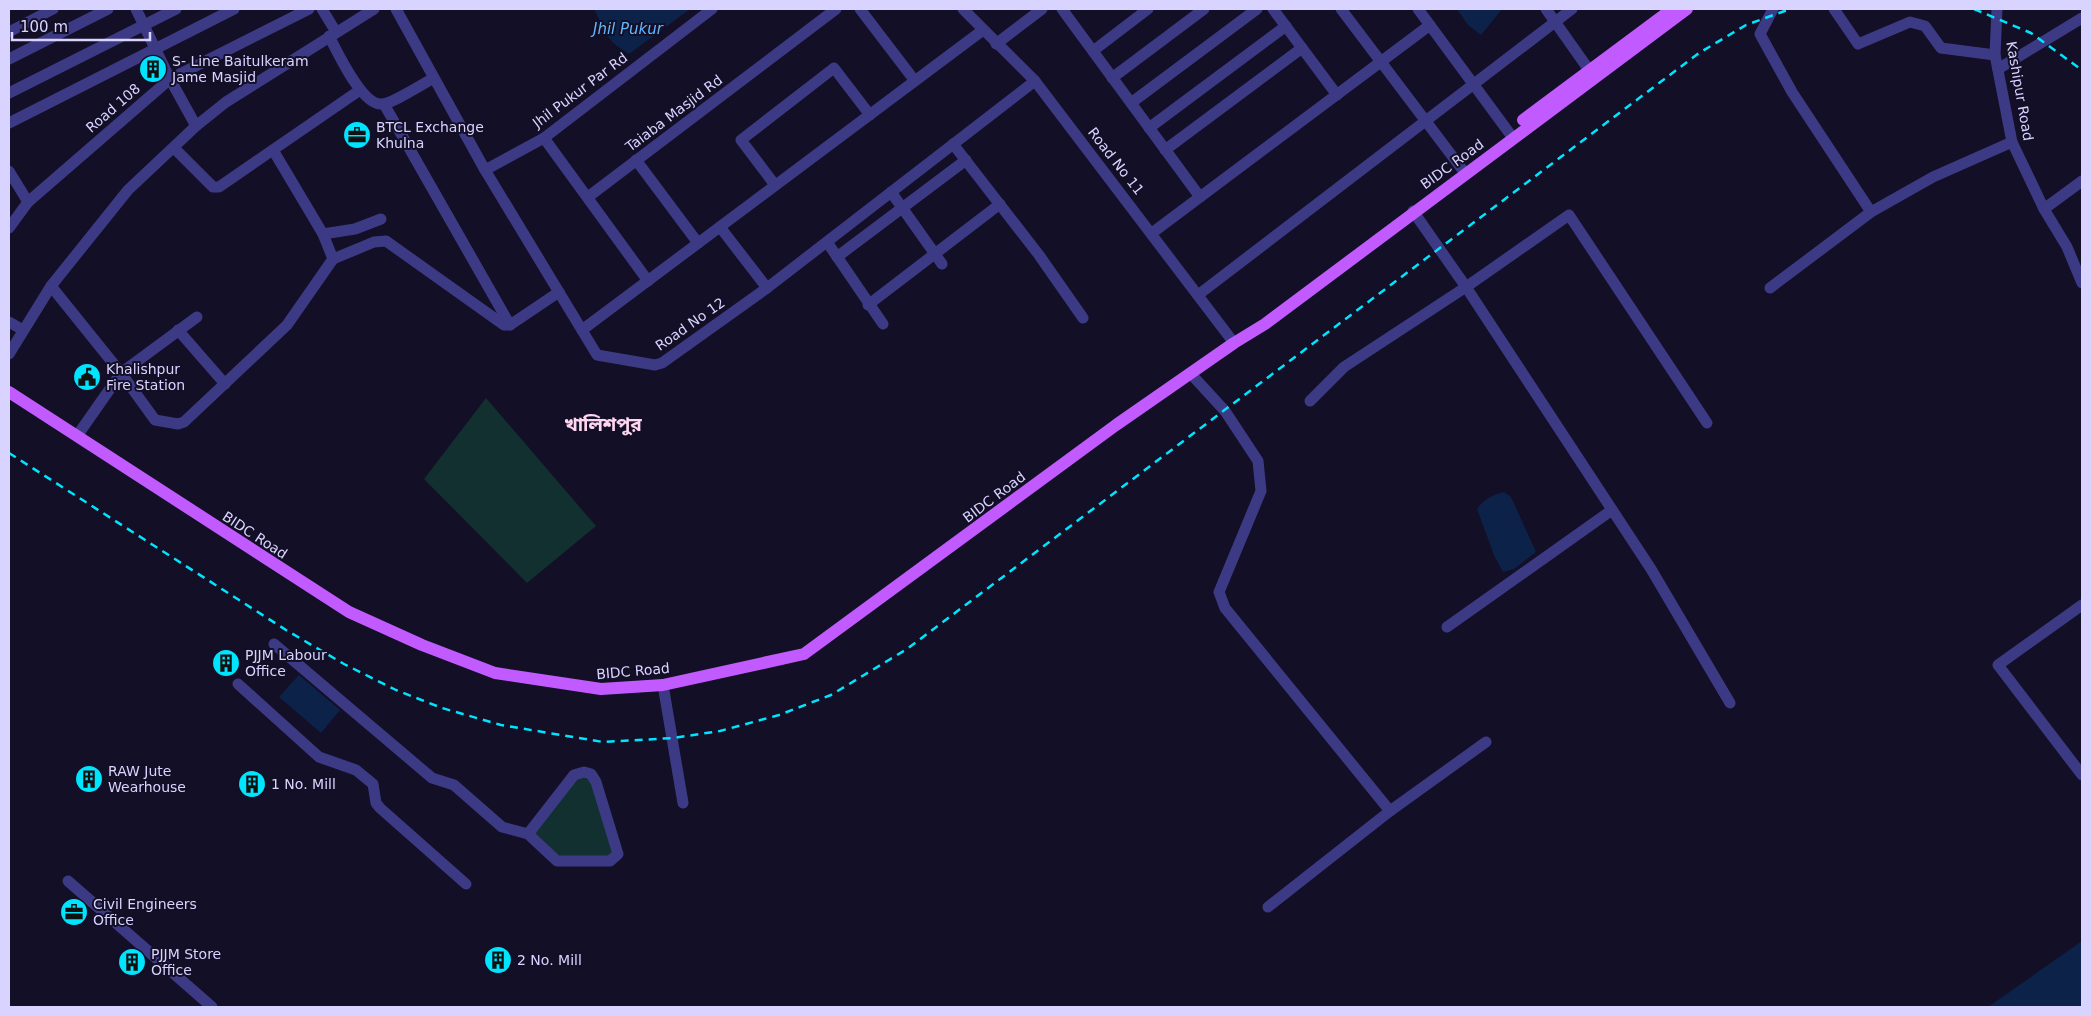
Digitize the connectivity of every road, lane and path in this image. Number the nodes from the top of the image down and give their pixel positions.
1 (53, 9) edge
2 (108, 9) edge
3 (136, 9) edge
4 (176, 9) edge
5 (234, 9) edge
6 (309, 9) edge
7 (322, 9) edge
8 (374, 9) edge
9 (396, 9) edge
10 (712, 9) edge
11 (836, 9) edge
12 (860, 9) edge
13 (963, 9) edge
14 (1042, 9) edge
15 (1062, 9) edge
16 (1148, 9) edge
17 (1204, 9) edge
18 (1257, 9) edge
19 (1273, 9) edge
20 (1341, 9) edge
21 (1418, 9) edge
22 (1546, 9) edge
23 (1572, 9) edge
24 (1672, 9) edge
25 (1687, 9) edge
26 (1772, 9) edge
27 (1834, 9) edge
28 (1997, 9) edge
29 (2082, 18) edge
30 (1554, 20) junction
31 (144, 25) junction
32 (1430, 25) junction
33 (1286, 26) junction
34 (983, 30) junction
35 (9, 32) edge
36 (332, 34) junction
37 (996, 44) junction
38 (155, 48) junction
39 (1302, 48) junction
40 (1093, 51) junction
41 (1995, 55) junction
42 (9, 58) edge
43 (1380, 62) junction
44 (1998, 69) junction
45 (1592, 74) junction
46 (434, 78) junction
47 (1112, 78) junction
48 (170, 79) junction
49 (915, 81) junction
50 (1035, 81) junction
51 (1475, 85) junction
52 (360, 90) junction
53 (9, 93) edge
54 (1337, 94) junction
55 (1131, 103) junction
56 (384, 104) junction
57 (870, 115) junction
58 (1426, 120) junction
59 (9, 123) edge
60 (196, 126) junction
61 (1149, 128) junction
62 (1511, 135) junction
63 (544, 138) junction
64 (2012, 142) junction
65 (953, 144) junction
66 (174, 148) junction
67 (273, 150) junction
68 (1165, 150) junction
69 (636, 160) junction
70 (966, 160) junction
71 (485, 170) junction
72 (1463, 170) junction
73 (10, 177) edge
74 (2082, 181) edge
75 (776, 185) junction
76 (891, 192) junction
77 (588, 197) junction
78 (1200, 197) junction
79 (28, 202) junction
80 (1000, 204) junction
81 (902, 208) junction
82 (2044, 209) junction
83 (1413, 211) junction
84 (1871, 212) junction
85 (381, 219) dead end
86 (720, 227) junction
87 (9, 228) edge
88 (1152, 233) junction
89 (323, 234) junction
90 (827, 242) junction
91 (698, 243) junction
92 (837, 257) junction
93 (333, 259) junction
94 (939, 260) junction
95 (648, 280) junction
96 (2082, 283) edge
97 (51, 286) junction
98 (1466, 287) junction
99 (767, 288) junction
100 (1770, 288) dead end
101 (559, 292) junction
102 (1198, 295) junction
103 (868, 306) junction
104 (197, 316) dead end
105 (1083, 318) dead end
106 (9, 322) edge
107 (883, 324) dead end
108 (510, 325) junction
109 (23, 330) junction
110 (178, 330) junction
111 (582, 330) junction
112 (1234, 342) junction
113 (9, 354) edge
114 (121, 373) junction
115 (1191, 374) junction
116 (226, 384) junction
117 (9, 392) edge
118 (1310, 402) dead end
119 (1707, 423) dead end
120 (77, 436) junction
121 (1612, 510) junction
122 (2082, 606) edge
123 (1447, 627) dead end
124 (274, 644) dead end
125 (238, 684) dead end
126 (663, 685) junction
127 (1730, 703) dead end
128 (1486, 742) dead end
129 (2082, 775) edge
130 (683, 803) dead end
131 (1390, 811) junction
132 (528, 834) junction
133 (68, 881) dead end
134 (466, 884) dead end
135 (1268, 906) dead end
136 (212, 1007) edge

1 - 35 street
2 - 42 street
3 - 31 street
4 - 31 street
5 - 38 street
6 - 48 street, Road 108
7 - 36 street
8 - 36 street
9 - 46 street, Road No 12
10 - 63 street, Jhil Pukur Par Rd
11 - 69 street, Taiaba Masjid Rd
12 - 49 street
13 - 34 street, Road No 11
14 - 37 street
15 - 40 street
16 - 40 street
17 - 47 street
18 - 55 street
19 - 33 street
20 - 43 street
21 - 32 street
22 - 30 street
23 - 30 street
24 - 45 main road, BIDC Road
25 - 45 main road, BIDC Road
26 - 84 street
27 - 41 street
28 - 41 street, Kashipur Road
29 - 44 street
30 - 45 street
30 - 51 street
31 - 38 street
31 - 53 street
32 - 43 street
32 - 51 street
33 - 39 street
33 - 61 street
34 - 37 street, Road No 11
34 - 49 street
36 - 52 street
36 - 60 street
37 - 50 street, Road No 11
38 - 48 street
38 - 59 street
39 - 54 street
39 - 68 street
40 - 47 street
41 - 44 street, Kashipur Road
43 - 54 street
43 - 58 street
44 - 64 street, Kashipur Road
45 - 62 main road, BIDC Road
46 - 56 street
46 - 71 street, Road No 12
47 - 55 street
48 - 60 street
48 - 79 street, Road 108
49 - 57 street
50 - 65 street, Road No 12
50 - 88 street, Road No 11
51 - 58 street
51 - 62 street
52 - 56 street
52 - 67 street
54 - 78 street
55 - 61 street
56 - 108 street
57 - 75 street
57 - 75 street
58 - 72 street
58 - 102 street
60 - 66 street
61 - 68 street
62 - 72 main road, BIDC Road
63 - 71 street, Jhil Pukur Par Rd
63 - 77 street
64 - 82 street, Kashipur Road
64 - 84 street
65 - 70 street
65 - 76 street, Road No 12
66 - 67 street
66 - 97 street
67 - 89 street
68 - 78 street
69 - 77 street, Taiaba Masjid Rd
69 - 91 street
70 - 80 street
70 - 81 street
71 - 101 street, Road No 12
72 - 83 main road, BIDC Road
72 - 112 main road, BIDC Road
73 - 79 street
74 - 82 street
75 - 86 street
76 - 81 street
76 - 90 street, Road No 12
77 - 95 street
78 - 88 street
79 - 87 street, Road 108
80 - 94 street
80 - 105 street
81 - 92 street
81 - 94 street
82 - 96 street, Kashipur Road
83 - 98 street
83 - 112 main road, BIDC Road
84 - 100 street
85 - 89 street
86 - 91 street
86 - 99 street
88 - 102 street, Road No 11
89 - 93 street
90 - 92 street
90 - 99 street, Road No 12
91 - 95 street
92 - 103 street
93 - 108 street
93 - 116 street
94 - 103 street
95 - 111 street
97 - 109 street
97 - 114 street
98 - 118 street
98 - 119 street
98 - 121 street
99 - 111 street, Road No 12
101 - 108 street
101 - 111 street, Road No 12
102 - 112 street, Road No 11
103 - 107 street
104 - 110 street
106 - 109 street
109 - 113 street
110 - 114 street
110 - 116 street
112 - 115 main road, BIDC Road
114 - 116 street
114 - 120 street
115 - 126 main road, BIDC Road
115 - 131 street
117 - 120 main road, BIDC Road
120 - 126 main road, BIDC Road
121 - 123 street
121 - 127 street
122 - 129 street
124 - 132 street
125 - 134 street
126 - 130 street
128 - 131 street
131 - 135 street
132 - 132 street
133 - 136 street

